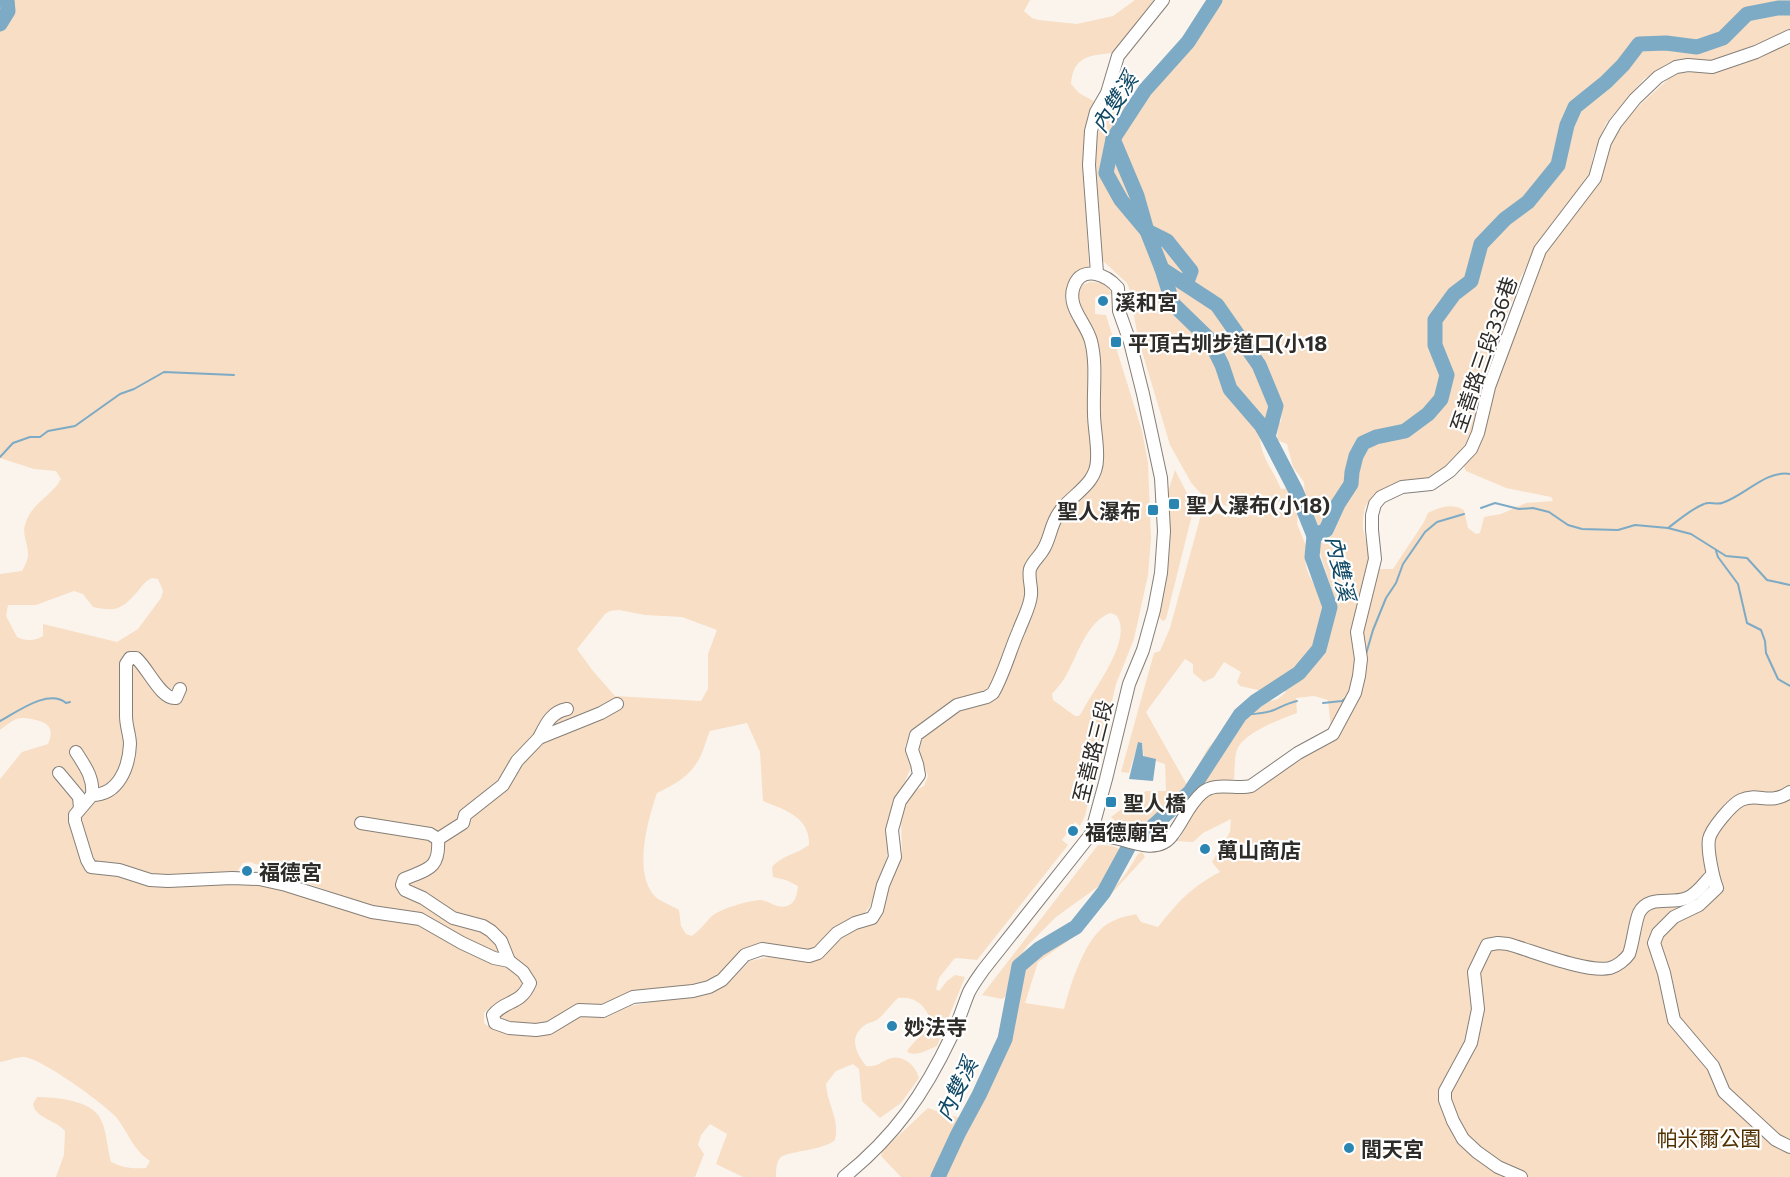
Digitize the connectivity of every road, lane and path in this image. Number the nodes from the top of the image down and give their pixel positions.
1 (1162, 0) edge
2 (1790, 36) edge
3 (1097, 273) junction
4 (180, 689) dead end
5 (617, 704) dead end
6 (567, 709) dead end
7 (539, 738) junction
8 (76, 752) dead end
9 (59, 773) dead end
10 (1790, 792) edge
11 (92, 795) junction
12 (80, 808) junction
13 (361, 822) dead end
14 (1091, 834) junction
15 (438, 839) junction
16 (1712, 876) junction
17 (509, 961) junction
18 (1790, 1147) edge
19 (844, 1177) edge
20 (1521, 1177) edge

1 - 3 street
2 - 14 street, 至善路三段336巷
3 - 14 street, 至善路三段
3 - 17 street
4 - 11 street
5 - 7 street
6 - 7 street
7 - 15 street
8 - 11 street
9 - 12 street
10 - 16 street
11 - 12 street
12 - 17 street
13 - 15 street
14 - 19 street, 至善路三段
15 - 17 street
16 - 18 street
16 - 20 street

